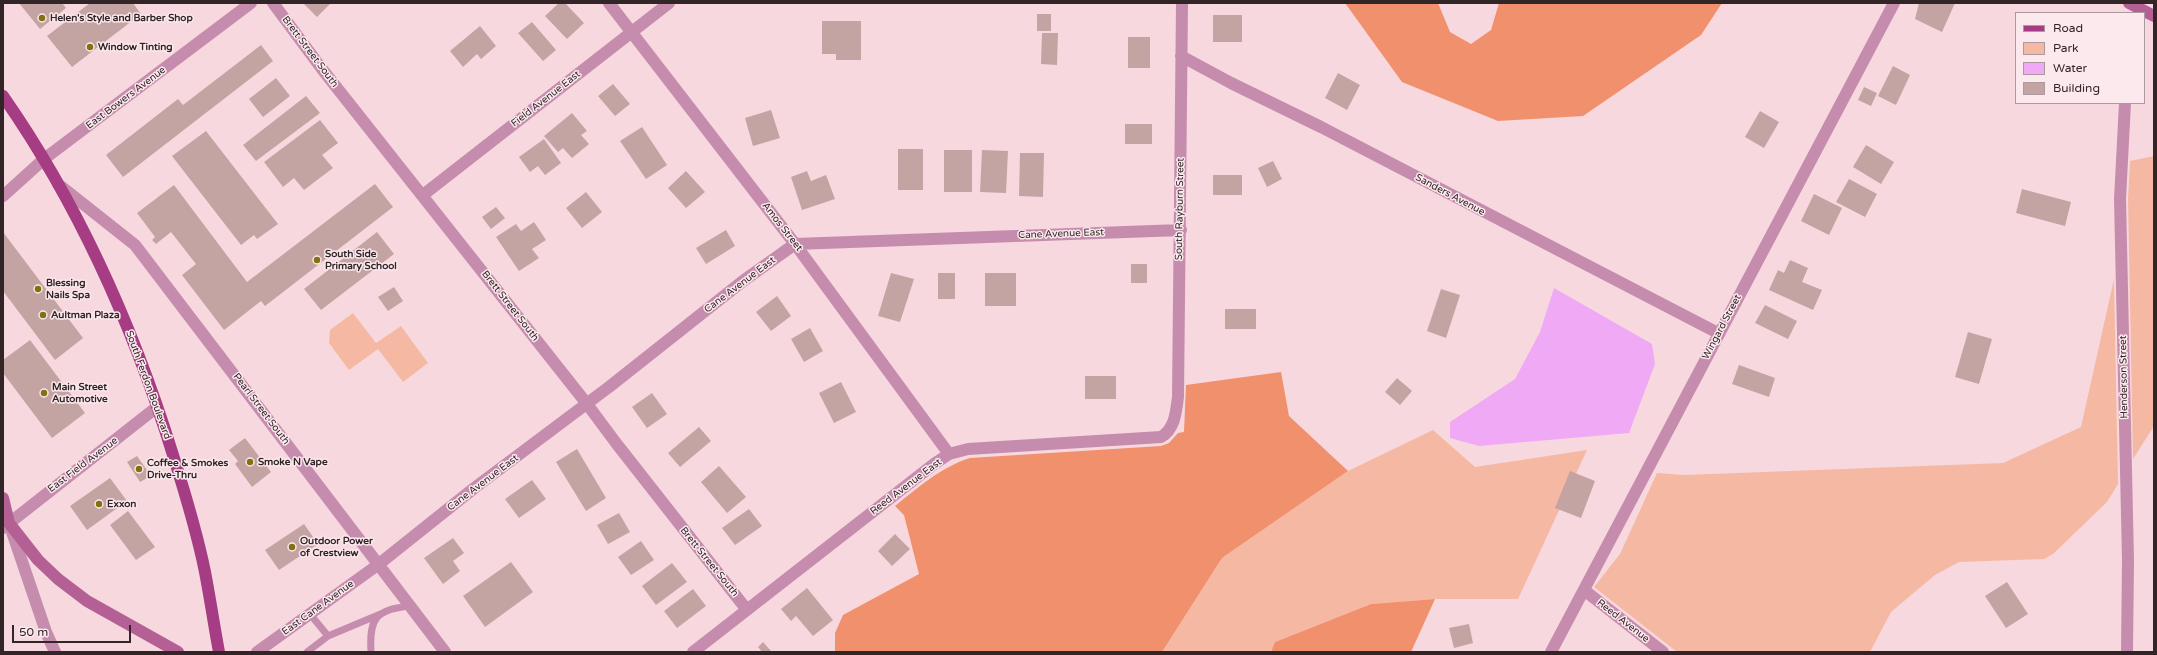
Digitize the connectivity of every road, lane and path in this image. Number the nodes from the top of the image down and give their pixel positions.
1 (251, 3) edge
2 (273, 3) edge
3 (609, 3) edge
4 (670, 3) edge
5 (1182, 3) edge
6 (1894, 3) edge
7 (2135, 8) edge
8 (2144, 12) edge
9 (631, 32) junction
10 (1181, 56) junction
11 (3, 96) edge
12 (2125, 104) edge
13 (44, 159) junction
14 (58, 184) junction
15 (423, 195) junction
16 (3, 196) edge
17 (1181, 230) junction
18 (795, 244) junction
19 (1718, 333) junction
20 (587, 404) junction
21 (157, 408) junction
22 (1175, 416) joint
23 (950, 454) junction
24 (3, 498) edge
25 (5, 523) edge
26 (379, 564) junction
27 (1584, 590) junction
28 (411, 606) junction
29 (748, 610) junction
30 (383, 613) junction
31 (310, 614) junction
32 (328, 636) junction
33 (55, 652) edge
34 (178, 652) edge
35 (219, 652) edge
36 (257, 652) edge
37 (307, 652) edge
38 (371, 652) edge
39 (445, 652) edge
40 (693, 652) edge
41 (1551, 652) edge
42 (1663, 652) edge
43 (2127, 652) edge

1 - 13 street, East Bowers Avenue
2 - 15 street, Brett Street South
3 - 9 street, Amos Street
4 - 9 street, Field Avenue East
5 - 10 street, South Rayburn Street
6 - 19 street, Wingard Street
7 - 8 street
9 - 15 street, Field Avenue East
9 - 18 street, Amos Street
10 - 17 street, South Rayburn Street
10 - 19 street, Sanders Avenue
11 - 13 main road, South Ferdon Boulevard
12 - 43 street, Henderson Street
13 - 14 main road, South Ferdon Boulevard
13 - 16 street, East Bowers Avenue
14 - 21 main road, South Ferdon Boulevard
14 - 26 street, Pearl Street South
15 - 20 street, Brett Street South
17 - 18 street, Cane Avenue East
17 - 22 street, South Rayburn Street
18 - 20 street, Cane Avenue East
18 - 23 street, Amos Street
19 - 27 street, Wingard Street
20 - 26 street, Cane Avenue East
20 - 29 street, Brett Street South
21 - 25 street, East Field Avenue
21 - 35 main road, South Ferdon Boulevard
22 - 23 street, Reed Avenue East
23 - 29 street, Reed Avenue East
24 - 25 street
25 - 33 street
25 - 34 street
26 - 28 street, Pearl Street South
26 - 31 street, East Cane Avenue
27 - 41 street, Wingard Street
27 - 42 street, Reed Avenue
28 - 30 lane
28 - 39 street, Pearl Street South
29 - 40 street, Reed Avenue East
30 - 32 lane
30 - 38 lane
31 - 32 lane
31 - 36 street, East Cane Avenue
32 - 37 lane

